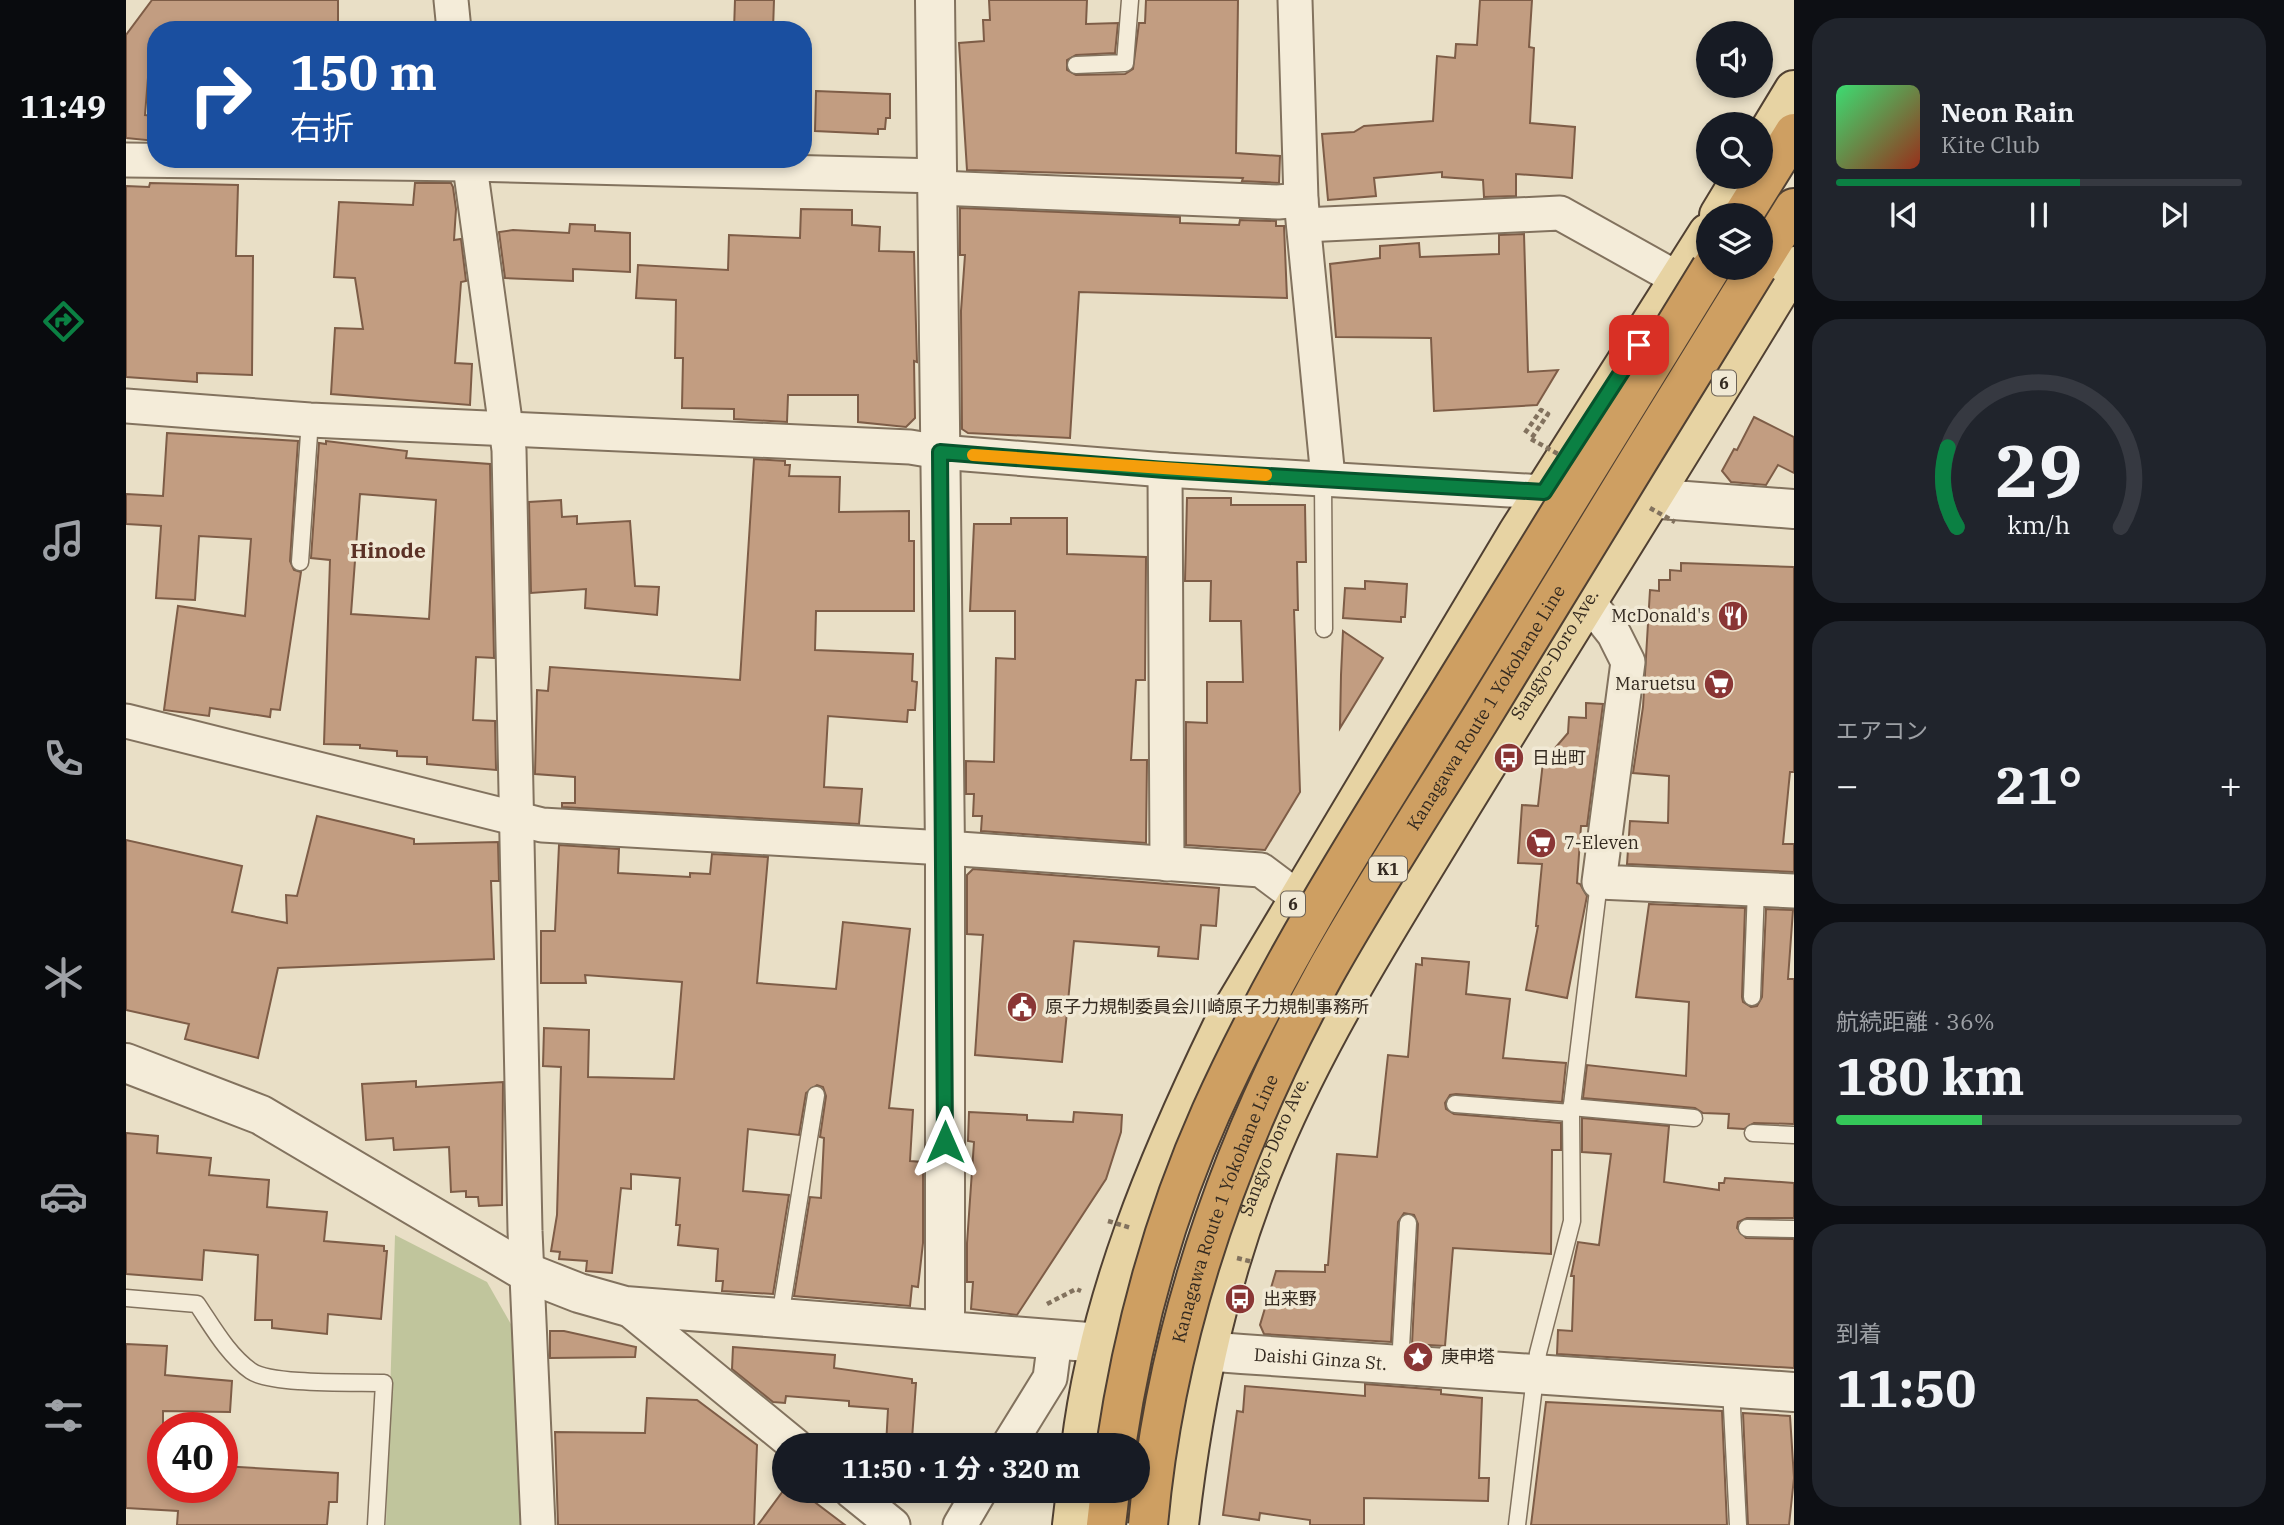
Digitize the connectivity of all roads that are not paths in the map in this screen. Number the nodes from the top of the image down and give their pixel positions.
1 (451, 0) edge
2 (935, 0) edge
3 (1130, 0) edge
4 (1295, 0) edge
5 (453, 21) edge
6 (1076, 65) dead end
7 (1794, 90) edge
8 (1773, 125) edge
9 (1794, 133) edge
10 (126, 160) edge
11 (147, 160) edge
12 (470, 168) edge
13 (610, 168) edge
14 (939, 182) junction
15 (1750, 203) edge
16 (1794, 208) edge
17 (1302, 212) junction
18 (1773, 241) edge
19 (1794, 266) edge
20 (1695, 274) edge
21 (1750, 280) edge
22 (126, 406) edge
23 (310, 420) junction
24 (508, 429) junction
25 (940, 452) junction
26 (1165, 470) junction
27 (1325, 478) junction
28 (1544, 492) junction
29 (1654, 498) junction
30 (1794, 509) edge
31 (300, 562) dead end
32 (1587, 600) junction
33 (1324, 629) dead end
34 (126, 721) edge
35 (516, 818) junction
36 (945, 848) junction
37 (1167, 864) junction
38 (1599, 882) junction
39 (1756, 889) junction
40 (1794, 891) edge
41 (1297, 897) junction
42 (1752, 997) dead end
43 (126, 1063) edge
44 (816, 1095) dead end
45 (1455, 1104) dead end
46 (1571, 1110) junction
47 (1694, 1118) dead end
48 (1753, 1133) dead end
49 (1794, 1135) edge
50 (1408, 1223) dead end
51 (1747, 1228) dead end
52 (1794, 1229) edge
53 (528, 1273) junction
54 (126, 1298) edge
55 (625, 1306) junction
56 (780, 1317) junction
57 (945, 1330) junction
58 (1055, 1340) junction
59 (1100, 1343) junction
60 (1205, 1351) junction
61 (1400, 1365) junction
62 (1535, 1374) junction
63 (1731, 1388) junction
64 (1794, 1392) edge
65 (780, 1433) edge
66 (1016, 1433) edge
67 (1083, 1433) edge
68 (1119, 1433) edge
69 (866, 1503) edge
70 (974, 1503) edge
71 (1075, 1503) edge
72 (1109, 1503) edge
73 (376, 1525) edge
74 (538, 1525) edge
75 (893, 1525) edge
76 (960, 1525) edge
77 (1072, 1525) edge
78 (1106, 1525) edge
79 (1148, 1525) edge
80 (1179, 1525) edge
81 (1517, 1525) edge
82 (1738, 1525) edge

1 - 5 street
2 - 14 street
3 - 6 lane
4 - 17 street
7 - 8 main road
9 - 15 highway
10 - 11 street
12 - 24 street
13 - 14 street
14 - 17 street
14 - 25 street
16 - 18 highway
17 - 20 street
17 - 27 street
19 - 29 main road, Sangyo-Doro Ave. / 6
20 - 28 main road, 6
20 - 68 highway, K1, bridge
21 - 79 highway, Kanagawa Route 1 Yokohane Line / K1, bridge
22 - 23 street
23 - 24 street
23 - 31 lane
24 - 25 street
24 - 35 street
25 - 26 street
25 - 36 street
26 - 27 street
26 - 37 street
27 - 28 street
27 - 33 lane
28 - 29 street
28 - 41 main road, 6
29 - 30 street
29 - 32 main road, Sangyo-Doro Ave. / 6
32 - 38 street
32 - 60 main road, Sangyo-Doro Ave. / 6
34 - 35 street
35 - 36 street
35 - 53 street
36 - 37 street
36 - 57 street
37 - 41 street
38 - 39 street
38 - 46 lane
39 - 40 street
39 - 42 lane
41 - 59 main road, 6
43 - 53 street, Daishi Ginza St.
44 - 56 lane
45 - 46 lane
46 - 47 lane
46 - 62 lane
48 - 49 lane
50 - 61 lane
51 - 52 lane
53 - 55 street, Daishi Ginza St.
53 - 74 street
54 - 73 lane
55 - 56 street, Daishi Ginza St.
55 - 65 street
56 - 57 street, Daishi Ginza St.
57 - 58 street, Daishi Ginza St.
58 - 59 street, Daishi Ginza St.
58 - 66 street
59 - 60 street, Daishi Ginza St.
59 - 67 main road, 6
60 - 61 street, Daishi Ginza St.
60 - 80 main road, Sangyo-Doro Ave. / 6
61 - 62 street, Daishi Ginza St.
62 - 63 street, Daishi Ginza St.
62 - 81 lane
63 - 64 street, Daishi Ginza St.
63 - 82 lane
69 - 75 street
70 - 76 street
71 - 77 main road
72 - 78 highway

